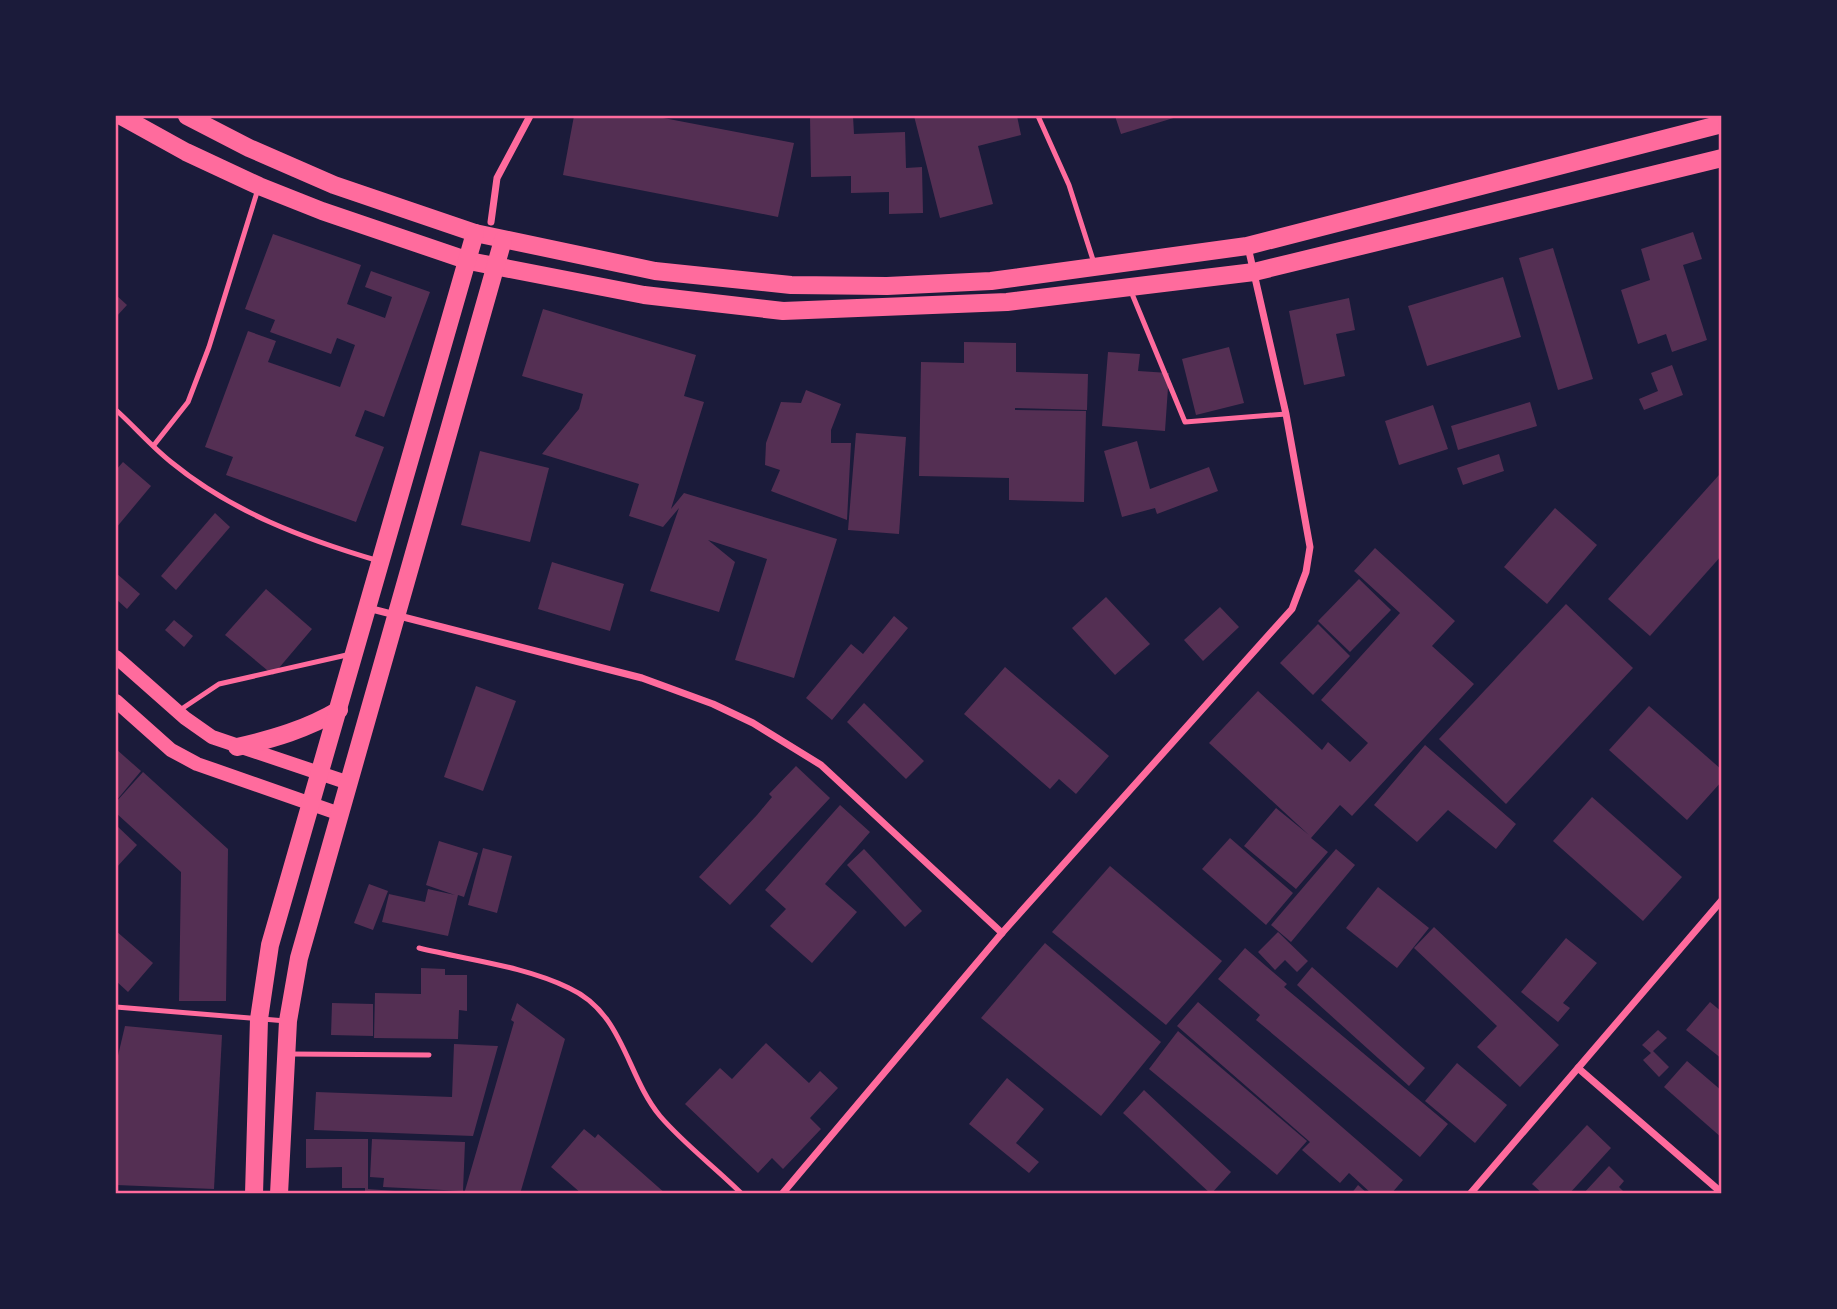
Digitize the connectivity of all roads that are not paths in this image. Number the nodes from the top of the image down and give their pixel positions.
1 (121, 116) edge
2 (187, 116) edge
3 (530, 116) edge
4 (1038, 116) edge
5 (1721, 124) edge
6 (1721, 158) edge
7 (259, 186) junction
8 (491, 222) junction
9 (475, 233) junction
10 (503, 240) junction
11 (1247, 246) junction
12 (470, 261) junction
13 (496, 267) junction
14 (1096, 268) junction
15 (1254, 272) junction
16 (1129, 287) junction
17 (116, 410) edge
18 (1286, 414) junction
19 (154, 445) junction
20 (382, 562) junction
21 (368, 608) junction
22 (396, 616) junction
23 (355, 653) junction
24 (116, 657) edge
25 (116, 701) edge
26 (339, 710) junction
27 (177, 711) junction
28 (237, 747) junction
29 (320, 774) junction
30 (349, 783) junction
31 (311, 806) junction
32 (340, 814) junction
33 (1721, 900) edge
34 (1002, 933) junction
35 (419, 948) dead end
36 (116, 1007) edge
37 (259, 1019) junction
38 (288, 1021) junction
39 (287, 1054) junction
40 (429, 1055) dead end
41 (1578, 1068) junction
42 (1721, 1192) edge
43 (254, 1194) edge
44 (279, 1194) edge
45 (743, 1194) edge
46 (782, 1194) edge
47 (1470, 1194) edge

1 - 7 main road
2 - 9 main road
3 - 8 street
4 - 14 lane
5 - 11 main road
6 - 15 main road
7 - 12 main road
7 - 19 lane
8 - 9 street
8 - 10 street
9 - 10 main road
9 - 12 main road
10 - 13 main road
10 - 14 main road
11 - 14 main road
11 - 15 street
12 - 13 main road
12 - 20 main road
13 - 16 main road
13 - 22 main road
15 - 16 main road
15 - 18 street
16 - 18 lane
17 - 19 lane
18 - 34 street
19 - 20 lane
20 - 21 main road
21 - 22 street
21 - 23 main road
22 - 30 main road
22 - 34 street
23 - 26 main road
23 - 27 lane
24 - 27 main road
25 - 31 main road
26 - 28 main road
26 - 29 main road
27 - 28 main road
28 - 29 main road
29 - 30 main road
29 - 31 main road
30 - 32 main road
31 - 32 main road
31 - 37 main road
32 - 38 main road
33 - 41 street
34 - 46 street
35 - 45 lane
36 - 37 lane
37 - 38 lane
37 - 43 main road
38 - 39 main road
39 - 40 lane
39 - 44 main road
41 - 42 street
41 - 47 street

